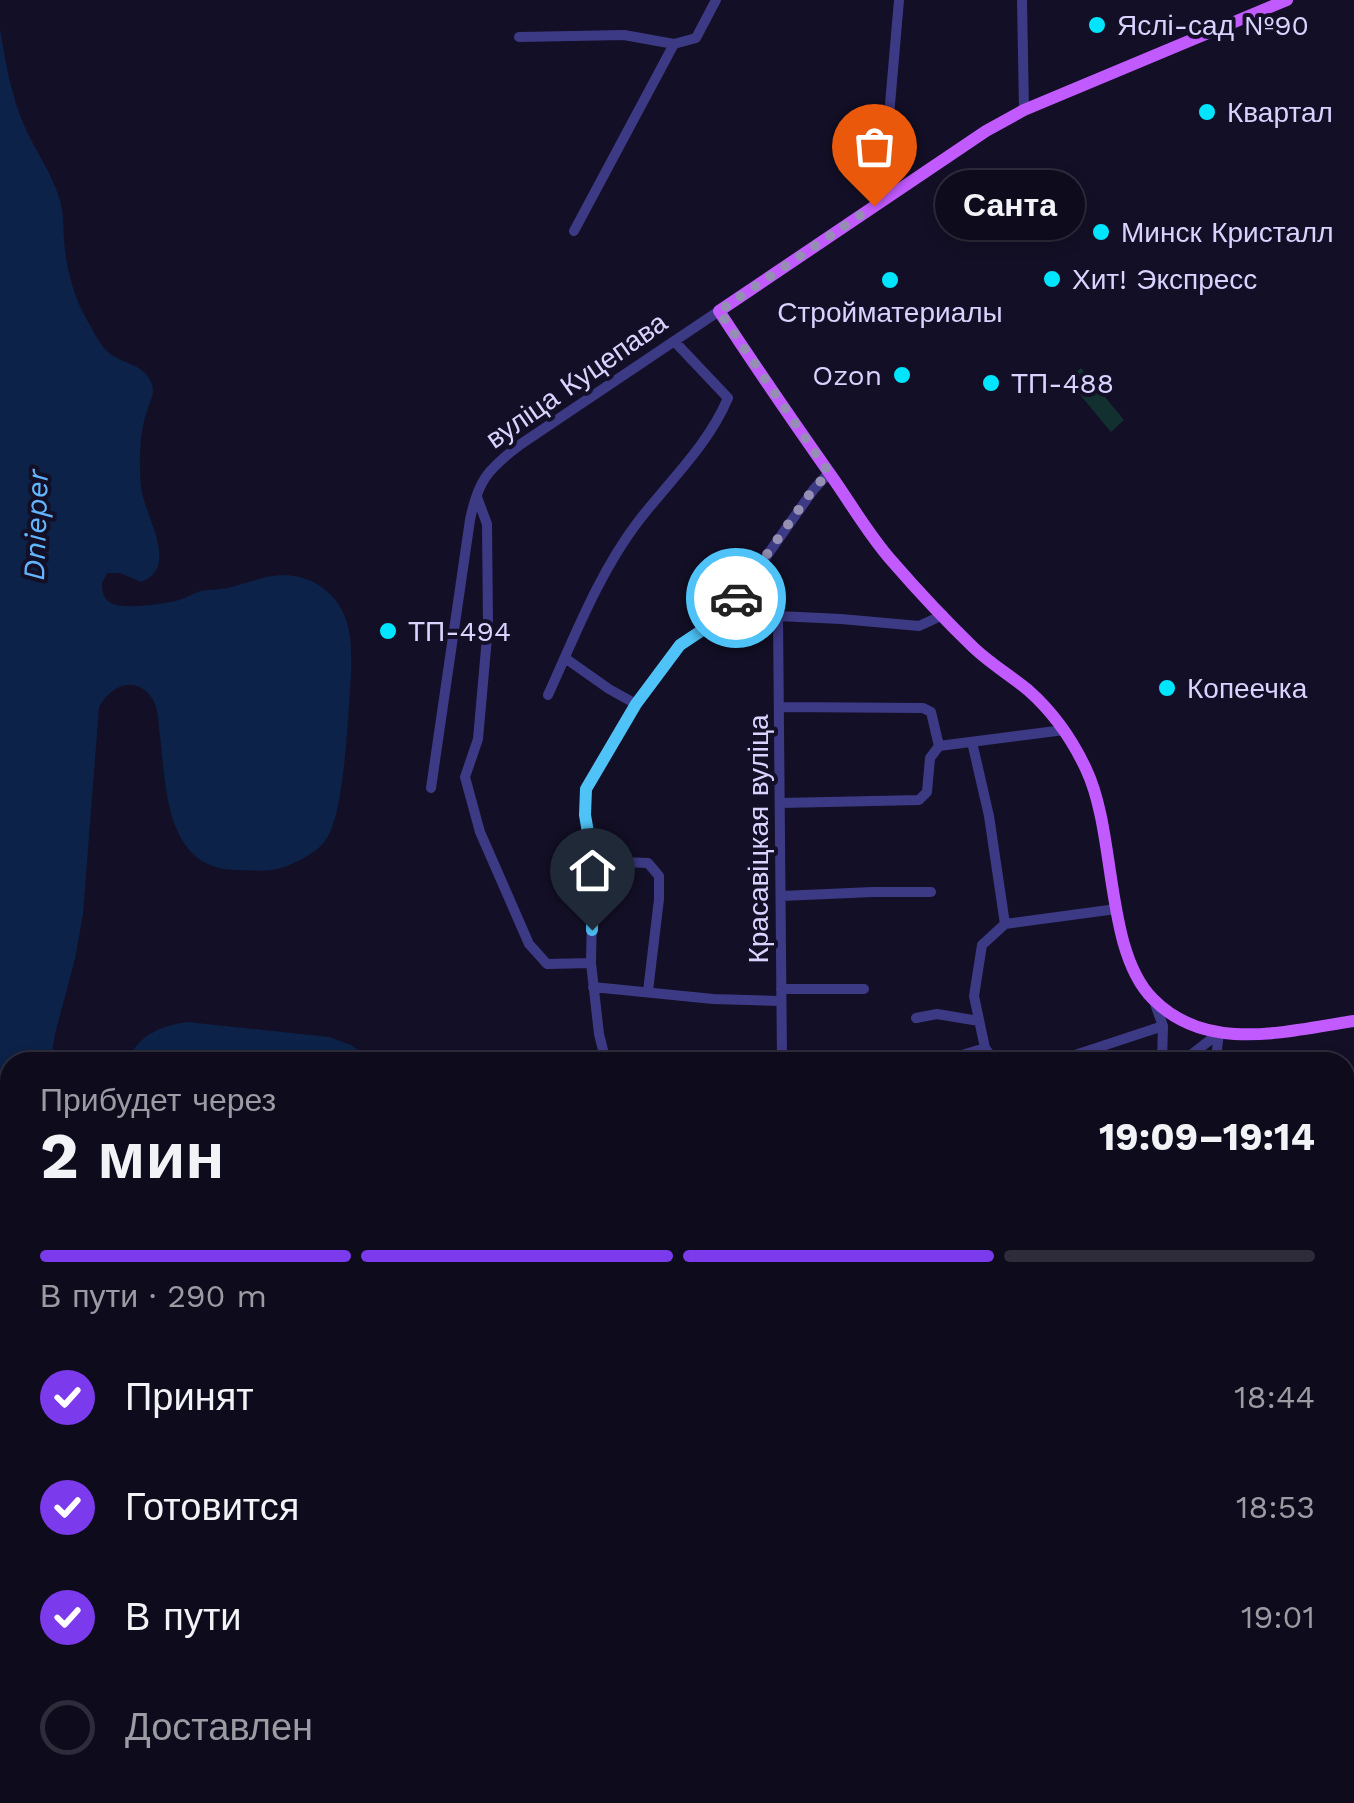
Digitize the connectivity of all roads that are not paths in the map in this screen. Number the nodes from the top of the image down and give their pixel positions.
1 (716, 0) edge
2 (899, 0) edge
3 (1022, 0) edge
4 (1287, 0) edge
5 (519, 37) dead end
6 (674, 44) junction
7 (1024, 110) junction
8 (891, 195) junction
9 (574, 232) dead end
10 (719, 311) junction
11 (676, 342) junction
12 (829, 473) junction
13 (476, 496) junction
14 (739, 596) junction
15 (942, 614) junction
16 (778, 616) junction
17 (565, 658) junction
18 (548, 695) dead end
19 (636, 704) junction
20 (780, 707) junction
21 (1064, 730) junction
22 (972, 742) junction
23 (939, 746) junction
24 (432, 788) dead end
25 (781, 803) junction
26 (593, 861) junction
27 (931, 892) dead end
28 (782, 896) junction
29 (1116, 909) junction
30 (1004, 924) junction
31 (591, 963) junction
32 (593, 987) junction
33 (864, 988) dead end
34 (648, 991) junction
35 (781, 995) junction
36 (1153, 1000) junction
37 (916, 1018) dead end
38 (980, 1021) junction
39 (1354, 1021) edge
40 (1163, 1026) junction
41 (1219, 1034) junction
42 (986, 1048) junction
43 (604, 1052) edge
44 (782, 1052) edge
45 (972, 1052) edge
46 (988, 1052) edge
47 (1088, 1052) edge
48 (1162, 1052) edge
49 (1195, 1052) edge
50 (1217, 1052) edge

1 - 6 street
2 - 8 street
3 - 7 street
4 - 7 main road, вуліца Куцепава
5 - 6 street
6 - 9 street
7 - 8 main road, вуліца Куцепава
8 - 10 main road, вуліца Куцепава
10 - 11 street, вуліца Куцепава
10 - 12 main road
11 - 13 street, вуліца Куцепава
11 - 17 street
12 - 14 street
12 - 15 main road
13 - 24 street, вуліца Куцепава
13 - 31 street
14 - 16 street
14 - 19 street
15 - 16 street
15 - 21 main road
16 - 20 street, Красавіцкая вуліца
17 - 18 street
17 - 19 street
19 - 26 street
20 - 23 street
20 - 25 street, Красавіцкая вуліца
21 - 22 street
21 - 29 main road
22 - 23 street
22 - 30 street
23 - 25 street
25 - 28 street, Красавіцкая вуліца
26 - 31 street
26 - 34 street
27 - 28 street
28 - 35 street, Красавіцкая вуліца
29 - 30 street
29 - 36 main road
30 - 38 street
31 - 32 street
32 - 34 street
32 - 43 street
33 - 35 street
34 - 35 street
35 - 44 street, Красавіцкая вуліца
36 - 40 street
36 - 41 main road
37 - 38 street
38 - 42 street
39 - 41 main road
40 - 47 street
40 - 48 street
41 - 49 street
41 - 50 street
42 - 45 street
42 - 46 street

